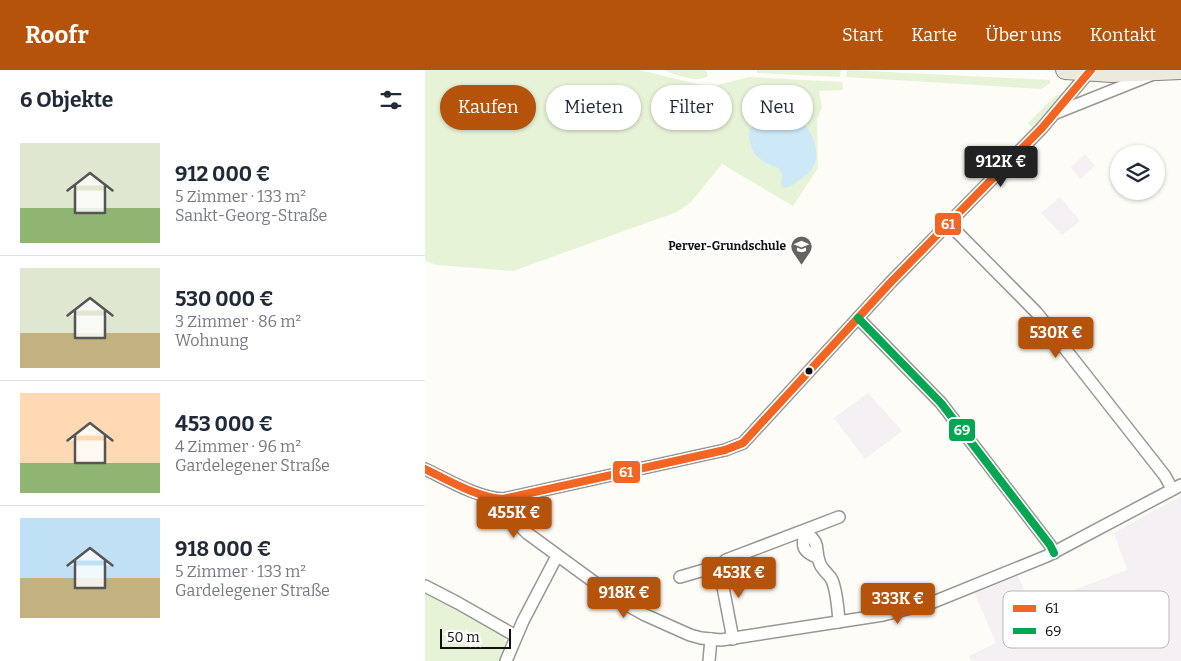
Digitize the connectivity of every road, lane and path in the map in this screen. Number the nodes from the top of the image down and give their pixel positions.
1 (1065, 70) edge
2 (1090, 71) edge
3 (1172, 71) edge
4 (1055, 114) junction
5 (948, 223) junction
6 (858, 318) junction
7 (425, 469) edge
8 (1177, 487) edge
9 (493, 499) junction
10 (839, 517) dead end
11 (805, 531) junction
12 (1054, 553) junction
13 (557, 556) junction
14 (714, 572) junction
15 (680, 577) dead end
16 (425, 586) edge
17 (839, 622) junction
18 (516, 636) junction
19 (711, 639) junction
20 (733, 639) junction
21 (506, 661) edge
22 (709, 661) edge

1 - 2 main road
2 - 3 main road
2 - 4 street
3 - 4 street
4 - 5 street
5 - 6 street
5 - 8 street
6 - 9 street
6 - 12 street
7 - 9 street
8 - 12 street
9 - 13 street
10 - 11 street
11 - 14 street
11 - 17 street
12 - 17 street
13 - 18 street
13 - 19 street
14 - 15 street
14 - 20 street
16 - 18 street
17 - 20 street
18 - 21 street
19 - 20 street
19 - 22 street

